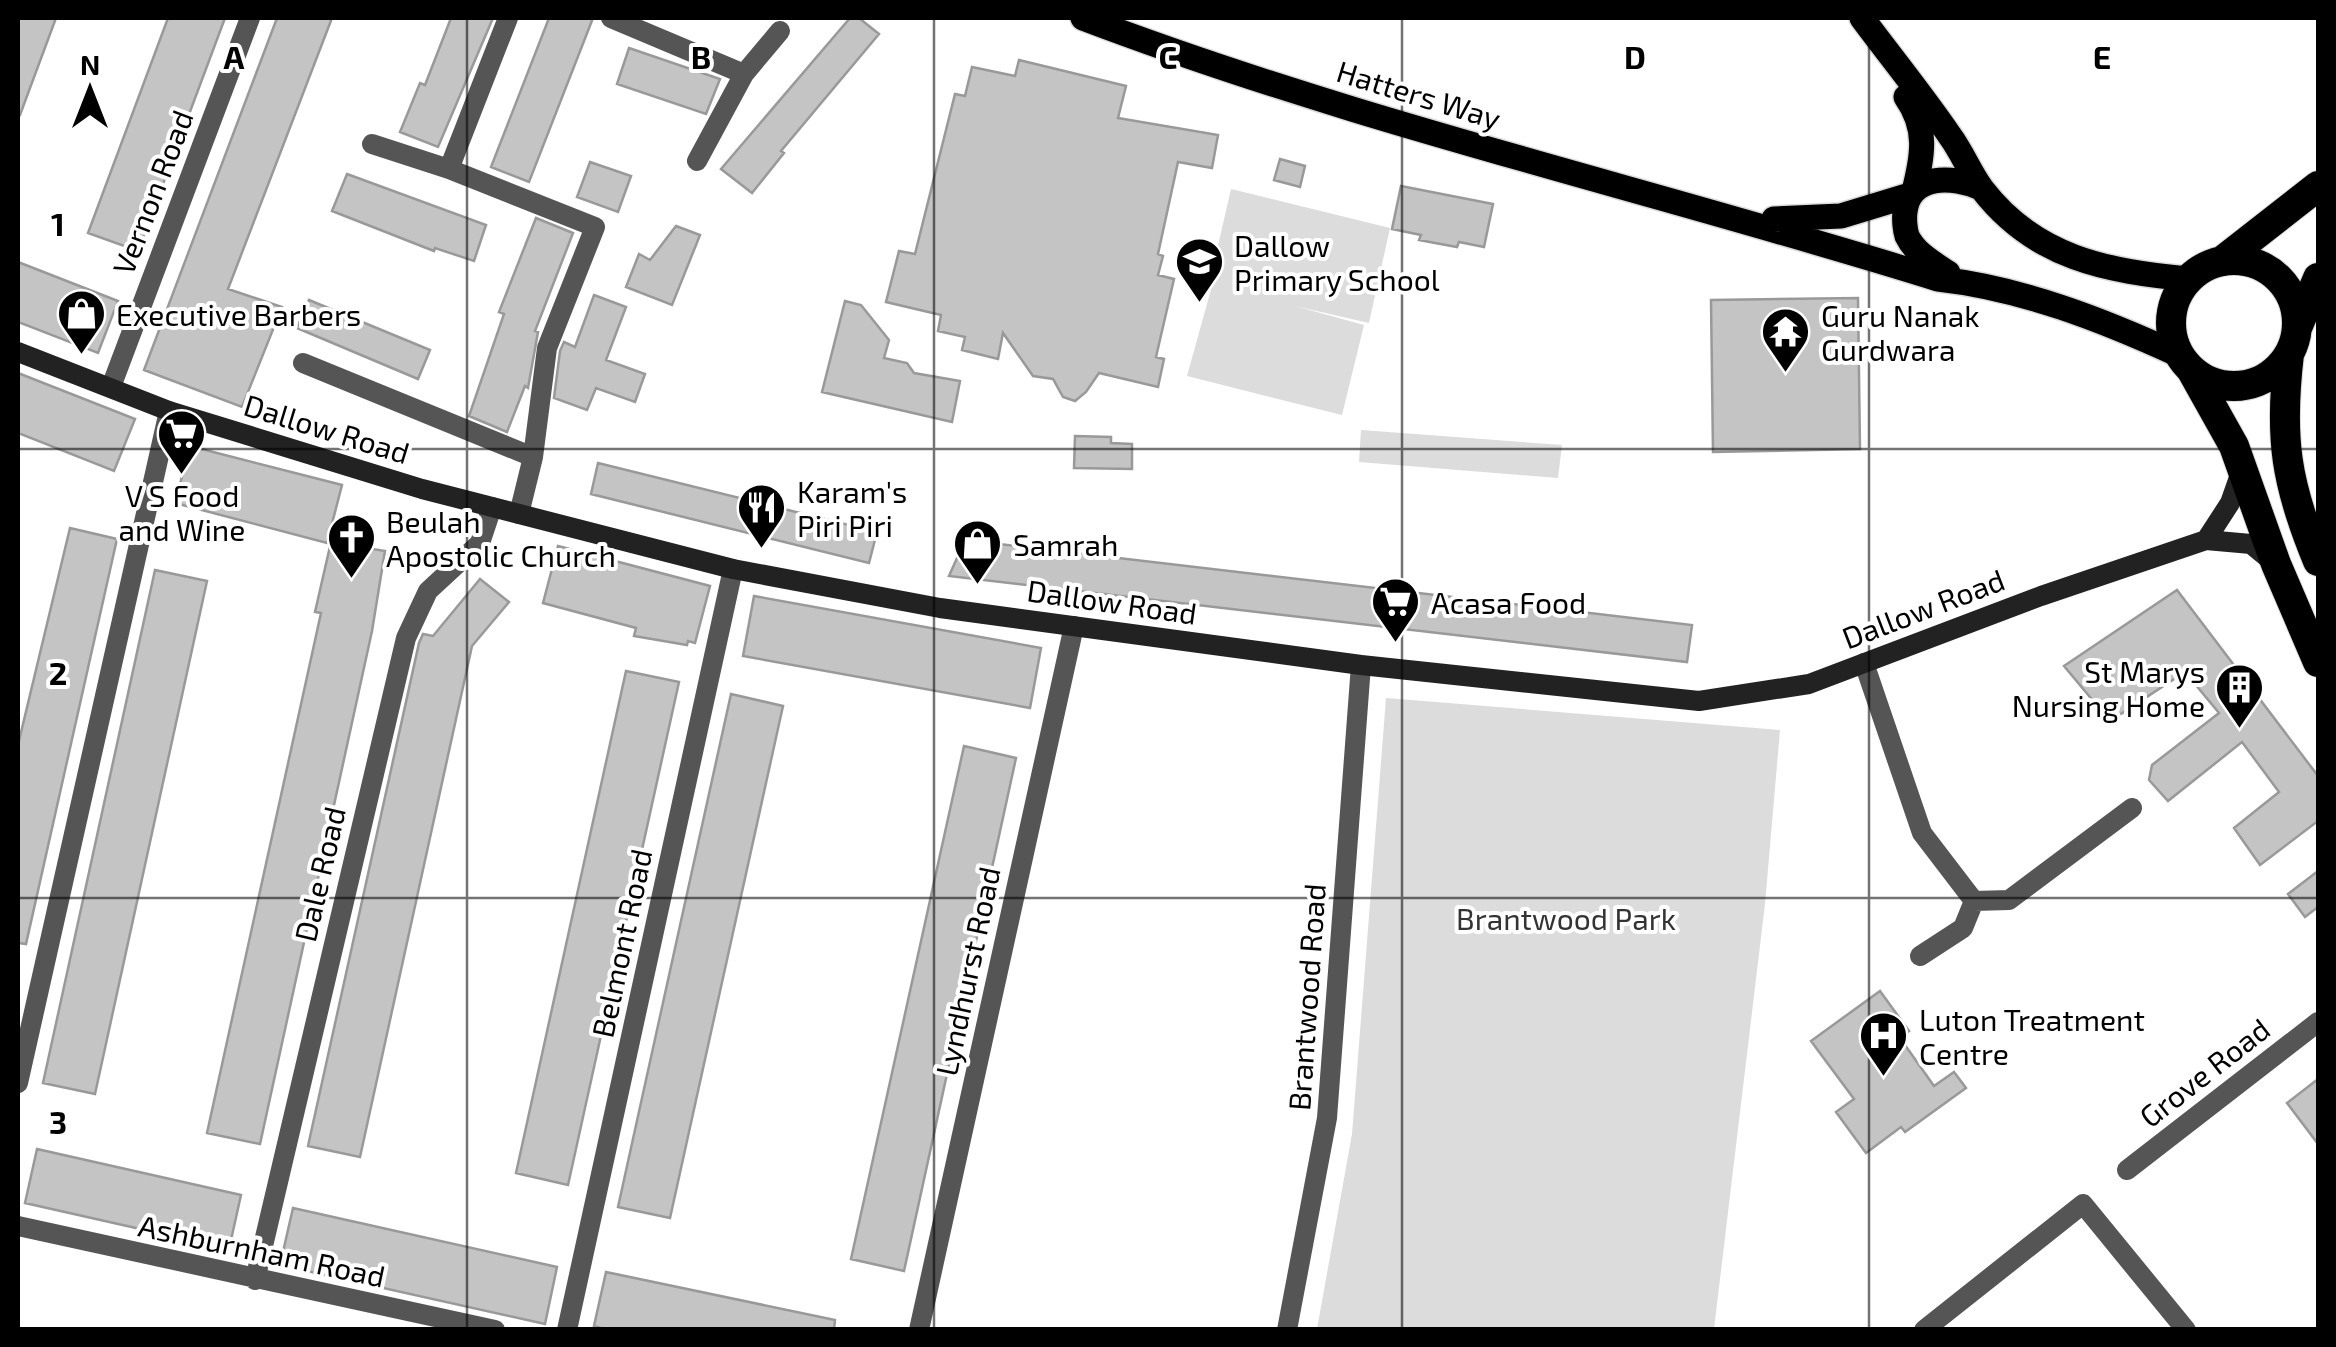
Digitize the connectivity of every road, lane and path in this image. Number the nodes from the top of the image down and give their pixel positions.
1 (250, 18) edge
2 (508, 18) edge
3 (612, 18) edge
4 (1083, 18) edge
5 (1848, 18) edge
6 (1862, 18) edge
7 (780, 31) dead end
8 (744, 74) junction
9 (372, 144) dead end
10 (697, 161) dead end
11 (448, 169) junction
12 (2318, 186) edge
13 (1981, 188) junction
14 (1912, 193) junction
15 (1740, 218) junction
16 (2222, 261) junction
17 (2318, 278) edge
18 (2188, 279) junction
19 (1960, 282) junction
20 (2293, 341) junction
21 (18, 352) edge
22 (303, 363) dead end
23 (2185, 363) junction
24 (110, 387) junction
25 (170, 410) junction
26 (534, 456) junction
27 (2242, 469) junction
28 (492, 508) junction
29 (519, 514) junction
30 (2206, 540) junction
31 (2318, 562) edge
32 (2276, 564) junction
33 (733, 569) junction
34 (1074, 626) junction
35 (1864, 662) junction
36 (2318, 662) edge
37 (1361, 665) junction
38 (2132, 808) dead end
39 (1974, 902) junction
40 (1920, 956) dead end
41 (2318, 1022) edge
42 (18, 1083) edge
43 (2127, 1170) dead end
44 (18, 1226) edge
45 (255, 1280) junction
46 (495, 1330) edge
47 (567, 1330) edge
48 (919, 1330) edge
49 (1287, 1330) edge
50 (1924, 1330) edge
51 (2186, 1330) edge

1 - 24 street, Vernon Road
2 - 11 street
3 - 8 street
4 - 15 main road, Hatters Way
5 - 14 main road
6 - 13 main road
7 - 8 street
8 - 10 street
9 - 11 street
11 - 26 street
12 - 16 highway
13 - 14 main road, Hatters Way
13 - 18 main road
14 - 15 main road, Hatters Way
14 - 19 main road
15 - 19 main road, Hatters Way
16 - 18 highway
16 - 20 highway
17 - 20 highway
18 - 23 highway
19 - 23 main road, Hatters Way
20 - 23 highway
20 - 31 highway
21 - 24 street, Dallow Road
22 - 26 street
23 - 27 highway
24 - 25 street, Dallow Road
25 - 28 street, Dallow Road
25 - 42 street
26 - 29 street
27 - 30 street
27 - 32 highway
28 - 29 street, Dallow Road
28 - 45 street, Dale Road
29 - 33 street, Dallow Road
30 - 32 street, Dallow Road
30 - 35 street, Dallow Road
32 - 36 highway
33 - 34 street, Dallow Road
33 - 47 street, Belmont Road
34 - 37 street, Dallow Road
34 - 48 street, Lyndhurst Road
35 - 37 street, Dallow Road
35 - 39 street
37 - 49 street, Brantwood Road
38 - 39 street
39 - 40 street
41 - 43 street, Grove Road
44 - 45 street, Ashburnham Road
45 - 46 street, Ashburnham Road
50 - 51 street

